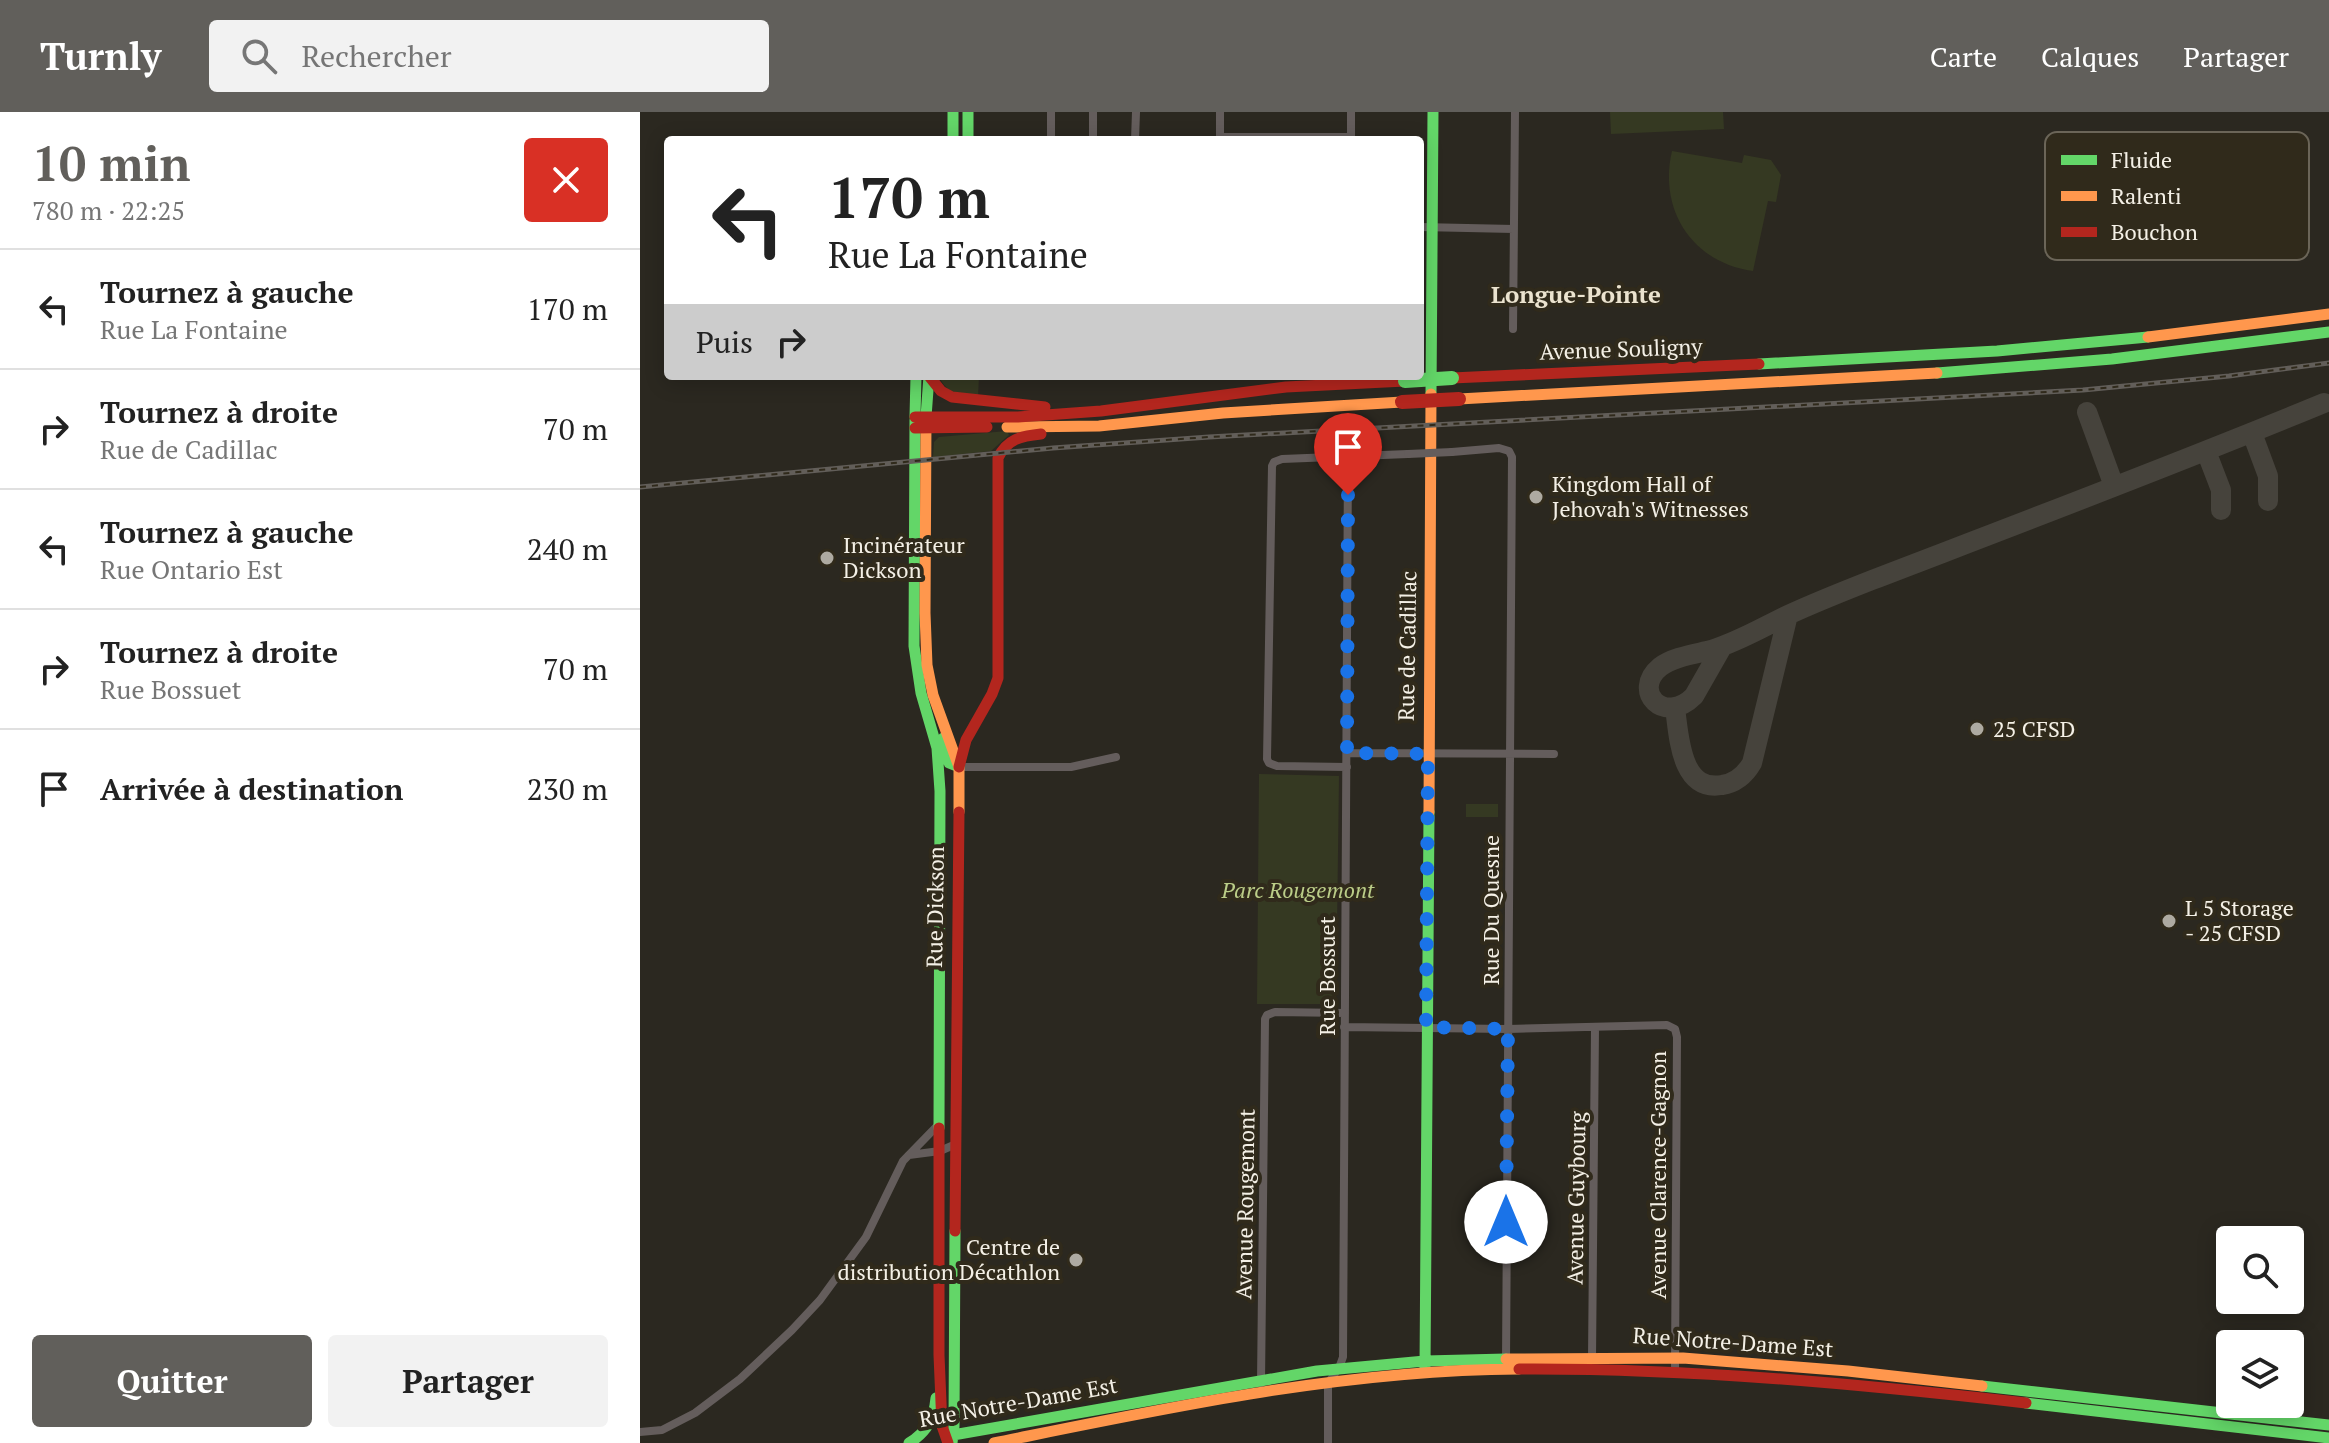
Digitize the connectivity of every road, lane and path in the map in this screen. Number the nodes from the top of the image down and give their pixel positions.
1 (953, 112) edge
2 (968, 112) edge
3 (1051, 112) edge
4 (1093, 112) edge
5 (1136, 112) edge
6 (1220, 112) edge
7 (1351, 112) edge
8 (1433, 112) edge
9 (1515, 112) edge
10 (953, 136) edge
11 (968, 136) edge
12 (1051, 136) edge
13 (1093, 136) edge
14 (1135, 136) edge
15 (1220, 136) edge
16 (1351, 136) edge
17 (1426, 227) edge
18 (1514, 229) junction
19 (2329, 314) edge
20 (1513, 329) dead end
21 (2329, 332) edge
22 (916, 380) edge
23 (928, 380) edge
24 (933, 380) edge
25 (1421, 380) edge
26 (1424, 380) edge
27 (1100, 418) junction
28 (920, 422) junction
29 (1348, 457) junction
30 (919, 682) junction
31 (1347, 753) junction
32 (1428, 754) junction
33 (1510, 754) junction
34 (1554, 754) dead end
35 (1116, 757) dead end
36 (959, 767) junction
37 (1347, 767) junction
38 (1345, 1013) junction
39 (1344, 1027) junction
40 (1426, 1027) junction
41 (1595, 1028) junction
42 (1508, 1029) junction
43 (940, 1122) junction
44 (956, 1144) junction
45 (940, 1151) junction
46 (909, 1155) junction
47 (939, 1208) junction
48 (955, 1208) junction
49 (955, 1253) junction
50 (939, 1254) junction
51 (939, 1355) junction
52 (1592, 1363) junction
53 (1506, 1364) junction
54 (1675, 1364) junction
55 (1425, 1367) junction
56 (1339, 1368) junction
57 (1328, 1383) junction
58 (1261, 1386) junction
59 (1980, 1392) junction
60 (1136, 1410) junction
61 (2329, 1425) edge
62 (640, 1432) edge
63 (2329, 1438) edge
64 (950, 1440) edge
65 (908, 1443) edge
66 (994, 1443) edge
67 (1328, 1443) edge

1 - 10 main road
2 - 11 main road
3 - 12 street
4 - 13 street
5 - 14 street
6 - 15 street
7 - 16 street
8 - 17 main road, Rue de Cadillac
9 - 18 street
17 - 18 street
17 - 32 main road, Rue de Cadillac
18 - 20 street
19 - 26 main road, Avenue Souligny, bridge
21 - 27 main road, Avenue Souligny, bridge
22 - 28 main road, Rue Dickson
23 - 28 main road, Rue Dickson
24 - 27 main road
25 - 27 main road, Avenue Souligny, bridge
27 - 28 main road, Avenue Souligny
27 - 36 main road
28 - 30 main road, Rue Dickson
28 - 36 main road, Rue Dickson
29 - 31 street, Rue Bossuet
29 - 33 street, Rue Du Quesne, bridge
29 - 37 street
30 - 36 main road
30 - 43 main road, Rue Dickson
31 - 32 street
31 - 37 street, Rue Bossuet
32 - 33 street
32 - 40 main road, Rue de Cadillac
33 - 34 street
33 - 42 street, Rue Du Quesne
35 - 36 street
36 - 44 main road, Rue Dickson
37 - 38 street, Rue Bossuet
38 - 39 street, Rue Bossuet
38 - 58 street, Avenue Rougemont
39 - 40 street
39 - 56 street, Rue Bossuet
40 - 42 street
40 - 55 main road, Rue de Cadillac
41 - 42 street
41 - 52 street, Avenue Guybourg
41 - 54 street, Avenue Clarence-Gagnon
42 - 53 street, Rue Du Quesne
43 - 45 main road, Rue Dickson
43 - 46 street
44 - 45 street
44 - 48 main road, Rue Dickson
45 - 46 street
45 - 47 main road, Rue Dickson
46 - 62 street
47 - 48 main road
47 - 50 main road, Rue Dickson
48 - 49 main road, Rue Dickson
49 - 50 main road
49 - 64 main road, Rue Dickson
50 - 51 main road, Rue Dickson
51 - 64 main road, Rue Dickson
51 - 65 main road
52 - 53 main road, Rue Notre-Dame Est
52 - 54 main road, Rue Notre-Dame Est
53 - 55 main road, Rue Notre-Dame Est
54 - 59 main road, Rue Notre-Dame Est
55 - 56 main road, Rue Notre-Dame Est
55 - 57 main road, Rue Notre-Dame Est
56 - 57 street
56 - 58 main road, Rue Notre-Dame Est
57 - 58 main road, Rue Notre-Dame Est
57 - 67 street
58 - 60 main road, Rue Notre-Dame Est
59 - 61 main road, Rue Notre-Dame Est
59 - 63 main road, Rue Notre-Dame Est
60 - 64 main road, Rue Notre-Dame Est
60 - 66 main road, Rue Notre-Dame Est
64 - 65 main road, Rue Notre-Dame Est

